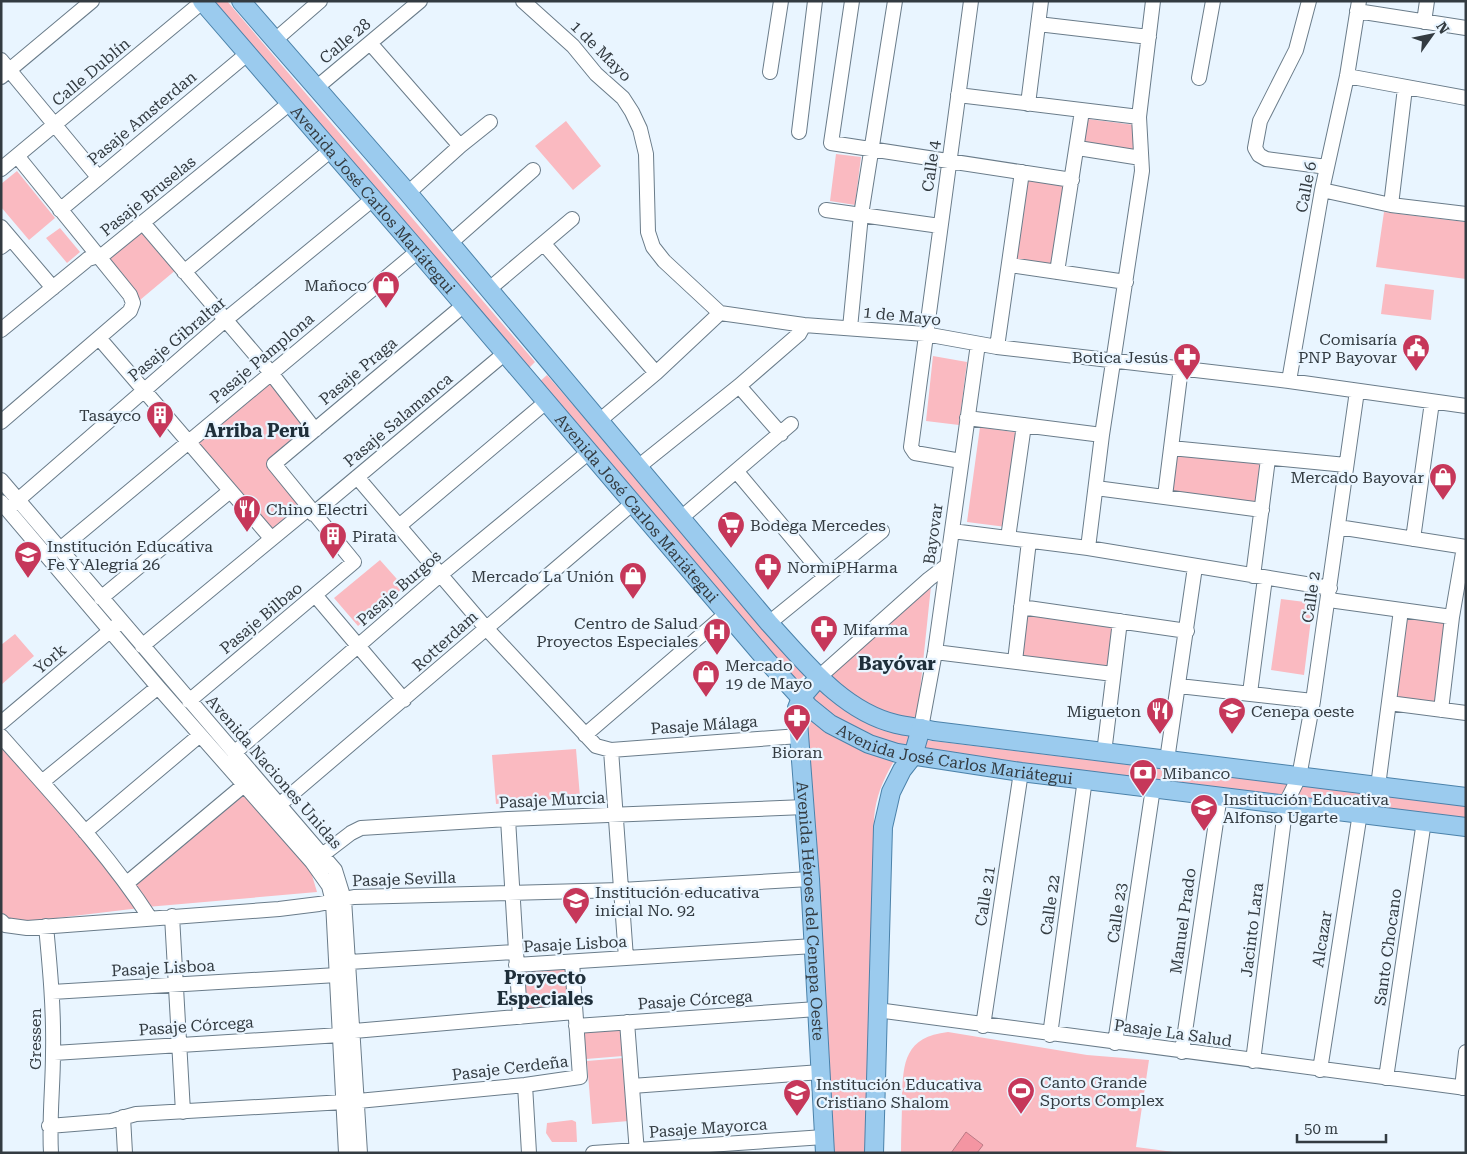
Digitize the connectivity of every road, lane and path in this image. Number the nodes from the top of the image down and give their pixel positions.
1 (92, 1) edge
2 (202, 1) edge
3 (241, 1) edge
4 (320, 1) edge
5 (420, 1) edge
6 (523, 1) edge
7 (782, 1) edge
8 (815, 1) edge
9 (852, 1) edge
10 (896, 1) edge
11 (971, 1) edge
12 (1041, 1) edge
13 (1153, 1) edge
14 (1213, 1) edge
15 (1309, 1) edge
16 (1427, 1) edge
17 (1358, 6) edge
18 (1424, 22) junction
19 (1038, 24) junction
20 (1466, 28) edge
21 (1149, 38) junction
22 (275, 40) junction
23 (370, 43) junction
24 (247, 54) junction
25 (4, 69) edge
26 (770, 72) dead end
27 (1347, 76) junction
28 (1199, 78) dead end
29 (316, 88) junction
30 (1405, 88) junction
31 (958, 95) junction
32 (1466, 98) edge
33 (290, 103) junction
34 (1028, 104) junction
35 (1082, 111) junction
36 (1138, 117) junction
37 (490, 122) dead end
38 (55, 125) junction
39 (799, 132) dead end
40 (460, 146) junction
41 (1078, 148) junction
42 (331, 150) junction
43 (871, 150) junction
44 (18, 157) junction
45 (1141, 158) junction
46 (949, 161) junction
47 (1327, 167) junction
48 (1, 169) edge
49 (533, 170) dead end
50 (1022, 172) junction
51 (98, 177) junction
52 (1072, 180) junction
53 (1322, 190) junction
54 (408, 194) junction
55 (372, 199) junction
56 (1391, 205) junction
57 (60, 210) junction
58 (826, 210) dead end
59 (1466, 214) edge
60 (861, 215) junction
61 (572, 219) dead end
62 (143, 223) junction
63 (940, 226) junction
64 (1, 227) edge
65 (6, 243) edge
66 (449, 244) junction
67 (544, 244) junction
68 (418, 251) junction
69 (97, 256) junction
70 (1010, 266) junction
71 (184, 272) junction
72 (1057, 272) junction
73 (1126, 282) junction
74 (53, 288) junction
75 (488, 290) junction
76 (464, 305) junction
77 (720, 313) junction
78 (224, 321) junction
79 (804, 325) junction
80 (850, 328) junction
81 (1, 330) edge
82 (925, 334) junction
83 (99, 338) junction
84 (978, 344) junction
85 (997, 347) junction
86 (504, 354) junction
87 (1114, 360) junction
88 (550, 363) junction
89 (1181, 368) junction
90 (270, 373) junction
91 (656, 373) junction
92 (529, 381) junction
93 (1289, 381) junction
94 (739, 386) junction
95 (143, 390) junction
96 (1357, 391) junction
97 (546, 402) junction
98 (1432, 402) junction
99 (1466, 406) edge
100 (967, 418) junction
101 (599, 421) junction
102 (1, 422) edge
103 (1024, 425) junction
104 (315, 430) junction
105 (1102, 435) junction
106 (188, 443) junction
107 (1171, 448) junction
108 (589, 452) junction
109 (1268, 458) junction
110 (961, 461) junction
111 (1346, 465) junction
112 (638, 467) junction
113 (737, 472) junction
114 (357, 477) junction
115 (1, 480) edge
116 (1096, 488) junction
117 (230, 492) junction
118 (1165, 496) junction
119 (633, 503) junction
120 (7, 507) edge
121 (1262, 510) junction
122 (311, 511) junction
123 (681, 518) junction
124 (399, 526) junction
125 (1338, 527) junction
126 (882, 531) dead end
127 (952, 531) junction
128 (271, 538) junction
129 (1008, 538) junction
130 (1412, 539) junction
131 (1029, 541) junction
132 (1465, 547) edge
133 (1088, 548) junction
134 (59, 550) junction
135 (946, 566) junction
136 (1195, 567) junction
137 (440, 575) junction
138 (825, 577) junction
139 (1259, 577) junction
140 (1329, 594) junction
141 (315, 595) junction
142 (101, 598) junction
143 (1021, 607) junction
144 (1401, 610) junction
145 (727, 613) junction
146 (1452, 617) junction
147 (121, 621) junction
148 (1120, 621) junction
149 (769, 623) junction
150 (486, 628) junction
151 (110, 631) junction
152 (1187, 631) junction
153 (142, 646) junction
154 (358, 646) junction
155 (934, 652) junction
156 (1015, 661) junction
157 (1113, 674) junction
158 (819, 677) junction
159 (1179, 686) junction
160 (158, 688) junction
161 (1250, 693) junction
162 (801, 698) junction
163 (189, 700) junction
164 (404, 700) junction
165 (1313, 701) junction
166 (1389, 703) junction
167 (1441, 710) junction
168 (1466, 713) edge
169 (1, 724) edge
170 (921, 728) junction
171 (200, 735) junction
172 (585, 735) junction
173 (1, 736) edge
174 (799, 736) junction
175 (611, 750) junction
176 (234, 753) junction
177 (1104, 753) junction
178 (913, 756) junction
179 (1167, 760) junction
180 (1021, 772) junction
181 (1299, 776) junction
182 (1085, 779) junction
183 (42, 782) junction
184 (244, 785) junction
185 (1378, 786) junction
186 (1153, 788) junction
187 (1220, 795) junction
188 (1466, 797) edge
189 (1286, 803) junction
190 (279, 805) junction
191 (805, 807) junction
192 (1360, 813) junction
193 (616, 815) junction
194 (508, 819) junction
195 (1424, 821) junction
196 (1466, 827) edge
197 (85, 832) junction
198 (317, 858) junction
199 (810, 879) junction
200 (127, 883) junction
201 (621, 890) junction
202 (511, 894) junction
203 (339, 900) junction
204 (172, 916) junction
205 (150, 918) junction
206 (1, 921) edge
207 (46, 926) junction
208 (814, 946) junction
209 (516, 958) junction
210 (626, 958) junction
211 (349, 962) junction
212 (572, 962) junction
213 (337, 976) junction
214 (176, 985) junction
215 (52, 992) junction
216 (817, 1009) junction
217 (877, 1010) junction
218 (520, 1017) junction
219 (575, 1019) junction
220 (627, 1022) junction
221 (983, 1026) junction
222 (354, 1032) junction
223 (340, 1035) junction
224 (1050, 1035) junction
225 (1115, 1043) junction
226 (179, 1045) junction
227 (54, 1052) junction
228 (1182, 1052) junction
229 (1466, 1052) edge
230 (1252, 1061) junction
231 (1320, 1070) junction
232 (821, 1072) junction
233 (1386, 1078) junction
234 (525, 1085) junction
235 (632, 1086) junction
236 (1464, 1088) edge
237 (351, 1102) junction
238 (183, 1112) junction
239 (123, 1117) junction
240 (49, 1126) junction
241 (825, 1145) edge
242 (636, 1152) edge
243 (51, 1153) edge
244 (125, 1153) edge
245 (346, 1153) edge
246 (360, 1153) edge
247 (529, 1153) edge
248 (593, 1153) edge
249 (874, 1153) edge

1 - 25 street
2 - 24 main road, Avenida José Carlos Mariátegui
2 - 38 street, Calle Dublín
3 - 22 main road, Avenida José Carlos Mariátegui
4 - 22 street
5 - 23 street, Calle 28
6 - 77 street, 1 de Mayo
7 - 26 street
8 - 39 street
9 - 43 street
10 - 43 street
11 - 31 street, Calle 4
12 - 19 street
13 - 21 street
14 - 28 street
15 - 47 street
16 - 18 street
17 - 18 street
17 - 27 street, Calle 6
18 - 20 street
19 - 21 street
19 - 34 street
21 - 36 street
22 - 29 main road, Avenida José Carlos Mariátegui
23 - 29 street, Calle 28
23 - 40 street
24 - 33 main road, Avenida José Carlos Mariátegui
24 - 51 street, Pasaje Amsterdan
25 - 38 street
27 - 30 street
27 - 47 street, Calle 6
29 - 54 main road, Avenida José Carlos Mariátegui
30 - 32 street
30 - 56 street
31 - 34 street
31 - 46 street, Calle 4
33 - 42 main road, Avenida José Carlos Mariátegui
33 - 62 street, Pasaje Bruselas
34 - 35 street
35 - 36 street
35 - 41 street
36 - 45 street
37 - 40 street
38 - 44 street, Calle Dublín
38 - 51 street
40 - 54 street
41 - 45 street
41 - 52 street
42 - 55 main road, Avenida José Carlos Mariátegui
42 - 71 street
43 - 46 street
43 - 60 street
44 - 48 street, Calle Dublín
44 - 57 street
45 - 73 street
46 - 50 street
46 - 63 street, Calle 4
47 - 53 street, Calle 6
49 - 66 street
50 - 52 street
50 - 70 street
51 - 57 street, Pasaje Amsterdan
52 - 72 street
53 - 56 street
53 - 93 street, Calle 6
54 - 66 main road, Avenida José Carlos Mariátegui
55 - 68 main road, Avenida José Carlos Mariátegui
55 - 78 street, Pasaje Gibraltar
56 - 59 street
57 - 69 street
58 - 60 street
60 - 63 street
60 - 80 street
61 - 67 street
62 - 69 street, Pasaje Bruselas
62 - 71 street
63 - 82 street, Calle 4
64 - 65 street
65 - 74 street
66 - 75 main road, Avenida José Carlos Mariátegui
67 - 75 street
67 - 91 street
68 - 76 main road, Avenida José Carlos Mariátegui
68 - 90 street, Pasaje Pamplona
69 - 74 street, Pasaje Bruselas
69 - 83 street
70 - 72 street
70 - 85 street
71 - 78 street
72 - 73 street
73 - 87 street
74 - 81 street, Pasaje Bruselas
75 - 88 main road, Avenida José Carlos Mariátegui
76 - 86 main road, Avenida José Carlos Mariátegui
76 - 104 street, Pasaje Praga
77 - 79 street, 1 de Mayo
77 - 91 street
78 - 90 street
78 - 95 street, Pasaje Gibraltar
79 - 80 street, 1 de Mayo
79 - 94 street
80 - 82 street, 1 de Mayo
82 - 84 street, 1 de Mayo
82 - 110 street, Calle 4
83 - 95 street
83 - 102 street
84 - 85 street, 1 de Mayo
84 - 100 street, Bayovar
85 - 87 street, 1 de Mayo
86 - 92 main road, Avenida José Carlos Mariátegui
86 - 114 street, Pasaje Salamanca
87 - 89 street, 1 de Mayo
87 - 105 street
88 - 92 main road
88 - 101 main road, Avenida José Carlos Mariátegui
89 - 93 street, 1 de Mayo
89 - 107 street
90 - 104 street
90 - 106 street, Pasaje Pamplona
91 - 101 street
92 - 97 main road, Avenida José Carlos Mariátegui
93 - 96 street, 1 de Mayo
94 - 112 street
94 - 113 street
95 - 106 street
95 - 120 street, Pasaje Gibraltar
96 - 98 street, 1 de Mayo
96 - 111 street, Calle 2
97 - 108 main road, Avenida José Carlos Mariátegui
97 - 124 street
98 - 99 street, 1 de Mayo
98 - 130 street
100 - 103 street
100 - 110 street, Bayovar
101 - 112 main road, Avenida José Carlos Mariátegui
103 - 105 street
103 - 129 street
104 - 122 street, Pasaje Praga
105 - 116 street
106 - 117 street
106 - 134 street, Pasaje Pamplona
107 - 109 street
107 - 118 street
108 - 119 main road, Avenida José Carlos Mariátegui
108 - 137 street, Pasaje Burgos
109 - 111 street
109 - 121 street
110 - 127 street, Bayovar
111 - 125 street, Calle 2
112 - 123 main road, Avenida José Carlos Mariátegui
113 - 123 street
113 - 138 street
114 - 122 street, Pasaje Salamanca
114 - 124 street
115 - 120 street, Avenida Naciones Unidas
116 - 118 street
116 - 133 street
117 - 128 street
117 - 142 street
118 - 121 street
119 - 145 main road, Avenida José Carlos Mariátegui
119 - 150 street, Rotterdam
120 - 134 street, Avenida Naciones Unidas
120 - 151 street, Avenida Naciones Unidas
121 - 139 street
122 - 128 street, Pasaje Salamanca
122 - 141 street, Pasaje Bilbao
123 - 149 main road, Avenida José Carlos Mariátegui
124 - 137 street
125 - 130 street
125 - 140 street, Calle 2
126 - 138 street
127 - 129 street
127 - 135 street, Bayovar
128 - 153 street, Pasaje Salamanca
129 - 131 street
130 - 132 street
131 - 133 street
131 - 143 street
132 - 146 street
133 - 136 street
134 - 142 street, Avenida Naciones Unidas
135 - 155 street, Bayovar
135 - 158 street
136 - 139 street
136 - 152 street
137 - 150 street
137 - 154 street, Pasaje Burgos
138 - 149 street
139 - 140 street
139 - 161 street
140 - 144 street
140 - 165 street, Calle 2
141 - 154 street
141 - 163 street, Pasaje Bilbao
142 - 147 street, Avenida Naciones Unidas
143 - 148 street
143 - 156 street
144 - 146 street
144 - 166 street
145 - 162 main road, Avenida José Carlos Mariátegui
145 - 172 street
146 - 167 street
147 - 151 street, York
147 - 153 street, Avenida Naciones Unidas
148 - 152 street
148 - 157 street
149 - 158 main road, Avenida José Carlos Mariátegui
150 - 164 street, Rotterdam
150 - 172 street
151 - 160 street, Avenida Naciones Unidas
151 - 169 street, York
152 - 159 street
153 - 163 street, Avenida Naciones Unidas
154 - 164 street
154 - 176 street, Pasaje Burgos
155 - 156 street
155 - 170 street, Bayovar
156 - 157 street
157 - 177 street
158 - 162 main road
158 - 170 main road, Avenida José Carlos Mariátegui
159 - 161 street
159 - 179 street
160 - 171 street, Avenida Naciones Unidas
160 - 183 street
161 - 165 street
162 - 174 main road, Avenida Héroes del Cenepa Oeste
162 - 178 main road, Avenida José Carlos Mariátegui
163 - 176 street, Avenida Naciones Unidas
164 - 190 street, Rotterdam
165 - 181 street, Calle 2
166 - 167 street
166 - 185 street
167 - 168 street
170 - 177 main road, Avenida José Carlos Mariátegui
170 - 178 main road
171 - 184 street, Avenida Naciones Unidas
171 - 197 street
172 - 175 street
173 - 183 street
174 - 175 street, Pasaje Málaga
174 - 191 main road, Avenida Héroes del Cenepa Oeste
175 - 193 street
176 - 190 street, Avenida Naciones Unidas
177 - 179 main road, Avenida José Carlos Mariátegui
178 - 180 main road, Avenida José Carlos Mariátegui
178 - 217 main road
179 - 181 main road, Avenida José Carlos Mariátegui
180 - 182 main road, Avenida José Carlos Mariátegui
180 - 221 street, Calle 21
181 - 185 main road, Avenida José Carlos Mariátegui
181 - 189 street, Calle 2
182 - 186 main road, Avenida José Carlos Mariátegui
182 - 224 street, Calle 22
183 - 197 street
184 - 198 street, Avenida Naciones Unidas
184 - 200 street
185 - 188 main road, Avenida José Carlos Mariátegui
186 - 187 main road, Avenida José Carlos Mariátegui
186 - 225 street, Calle 23
187 - 189 main road, Avenida José Carlos Mariátegui
187 - 228 street, Manuel Prado
189 - 192 main road, Avenida José Carlos Mariátegui
189 - 230 street, Jacinto Lara
190 - 198 street, Avenida Naciones Unidas
191 - 193 street, Pasaje Murcia
191 - 199 main road, Avenida Héroes del Cenepa Oeste
192 - 195 main road, Avenida José Carlos Mariátegui
192 - 231 street, Alcazar
193 - 194 street, Pasaje Murcia
193 - 201 street
194 - 198 street, Pasaje Murcia
194 - 202 street
195 - 196 main road, Avenida José Carlos Mariátegui
195 - 233 street, Santo Chocano
197 - 200 street
198 - 203 street, Avenida Naciones Unidas
199 - 201 street, Pasaje Sevilla
199 - 208 main road, Avenida Héroes del Cenepa Oeste
200 - 205 street
201 - 202 street, Pasaje Sevilla
201 - 210 street
202 - 203 street, Pasaje Sevilla
202 - 209 street
203 - 204 street, Pasaje Sevilla
203 - 211 street, Avenida Naciones Unidas
203 - 213 street, Avenida Naciones Unidas
204 - 205 street, Pasaje Sevilla
204 - 214 street
205 - 207 street, Pasaje Sevilla
206 - 207 street, Pasaje Sevilla
207 - 215 street, Gressen
208 - 210 street, Pasaje Lisboa
208 - 216 main road, Avenida Héroes del Cenepa Oeste
209 - 211 street, Pasaje Lisboa
209 - 212 street, Pasaje Lisboa
209 - 218 street
210 - 212 street, Pasaje Lisboa
211 - 222 street, Avenida Naciones Unidas
212 - 219 street, Pasaje Cerdeña
213 - 214 street, Pasaje Lisboa
213 - 223 street, Avenida Naciones Unidas
214 - 215 street, Pasaje Lisboa
214 - 226 street
215 - 227 street, Gressen
216 - 220 street, Pasaje Córcega
216 - 232 main road, Avenida Héroes del Cenepa Oeste
217 - 221 street, Pasaje La Salud
217 - 249 main road
218 - 219 street, Pasaje Córcega
218 - 222 street, Pasaje Córcega
219 - 220 street, Pasaje Córcega
219 - 234 street, Pasaje Cerdeña
220 - 235 street
221 - 224 street, Pasaje La Salud
222 - 237 street, Avenida Naciones Unidas
223 - 226 street, Pasaje Córcega
223 - 237 street, Avenida Naciones Unidas
224 - 225 street, Pasaje La Salud
225 - 228 street, Pasaje La Salud
226 - 227 street, Pasaje Córcega
226 - 238 street
227 - 240 street, Gressen
228 - 230 street, Pasaje La Salud
229 - 236 street
230 - 231 street, Pasaje La Salud
231 - 233 street, Pasaje La Salud
232 - 235 street
232 - 241 main road, Avenida Héroes del Cenepa Oeste
233 - 236 street, Pasaje La Salud
234 - 237 street, Pasaje Cerdeña
234 - 247 street
235 - 242 street
237 - 238 street, Pasaje Cerdeña
237 - 245 street, Avenida Naciones Unidas
237 - 246 street, Avenida Naciones Unidas
238 - 239 street, Pasaje Cerdeña
239 - 240 street, Pasaje Cerdeña
239 - 244 street
240 - 243 street, Gressen
241 - 242 street, Pasaje Mayorca
242 - 248 street, Pasaje Mayorca

